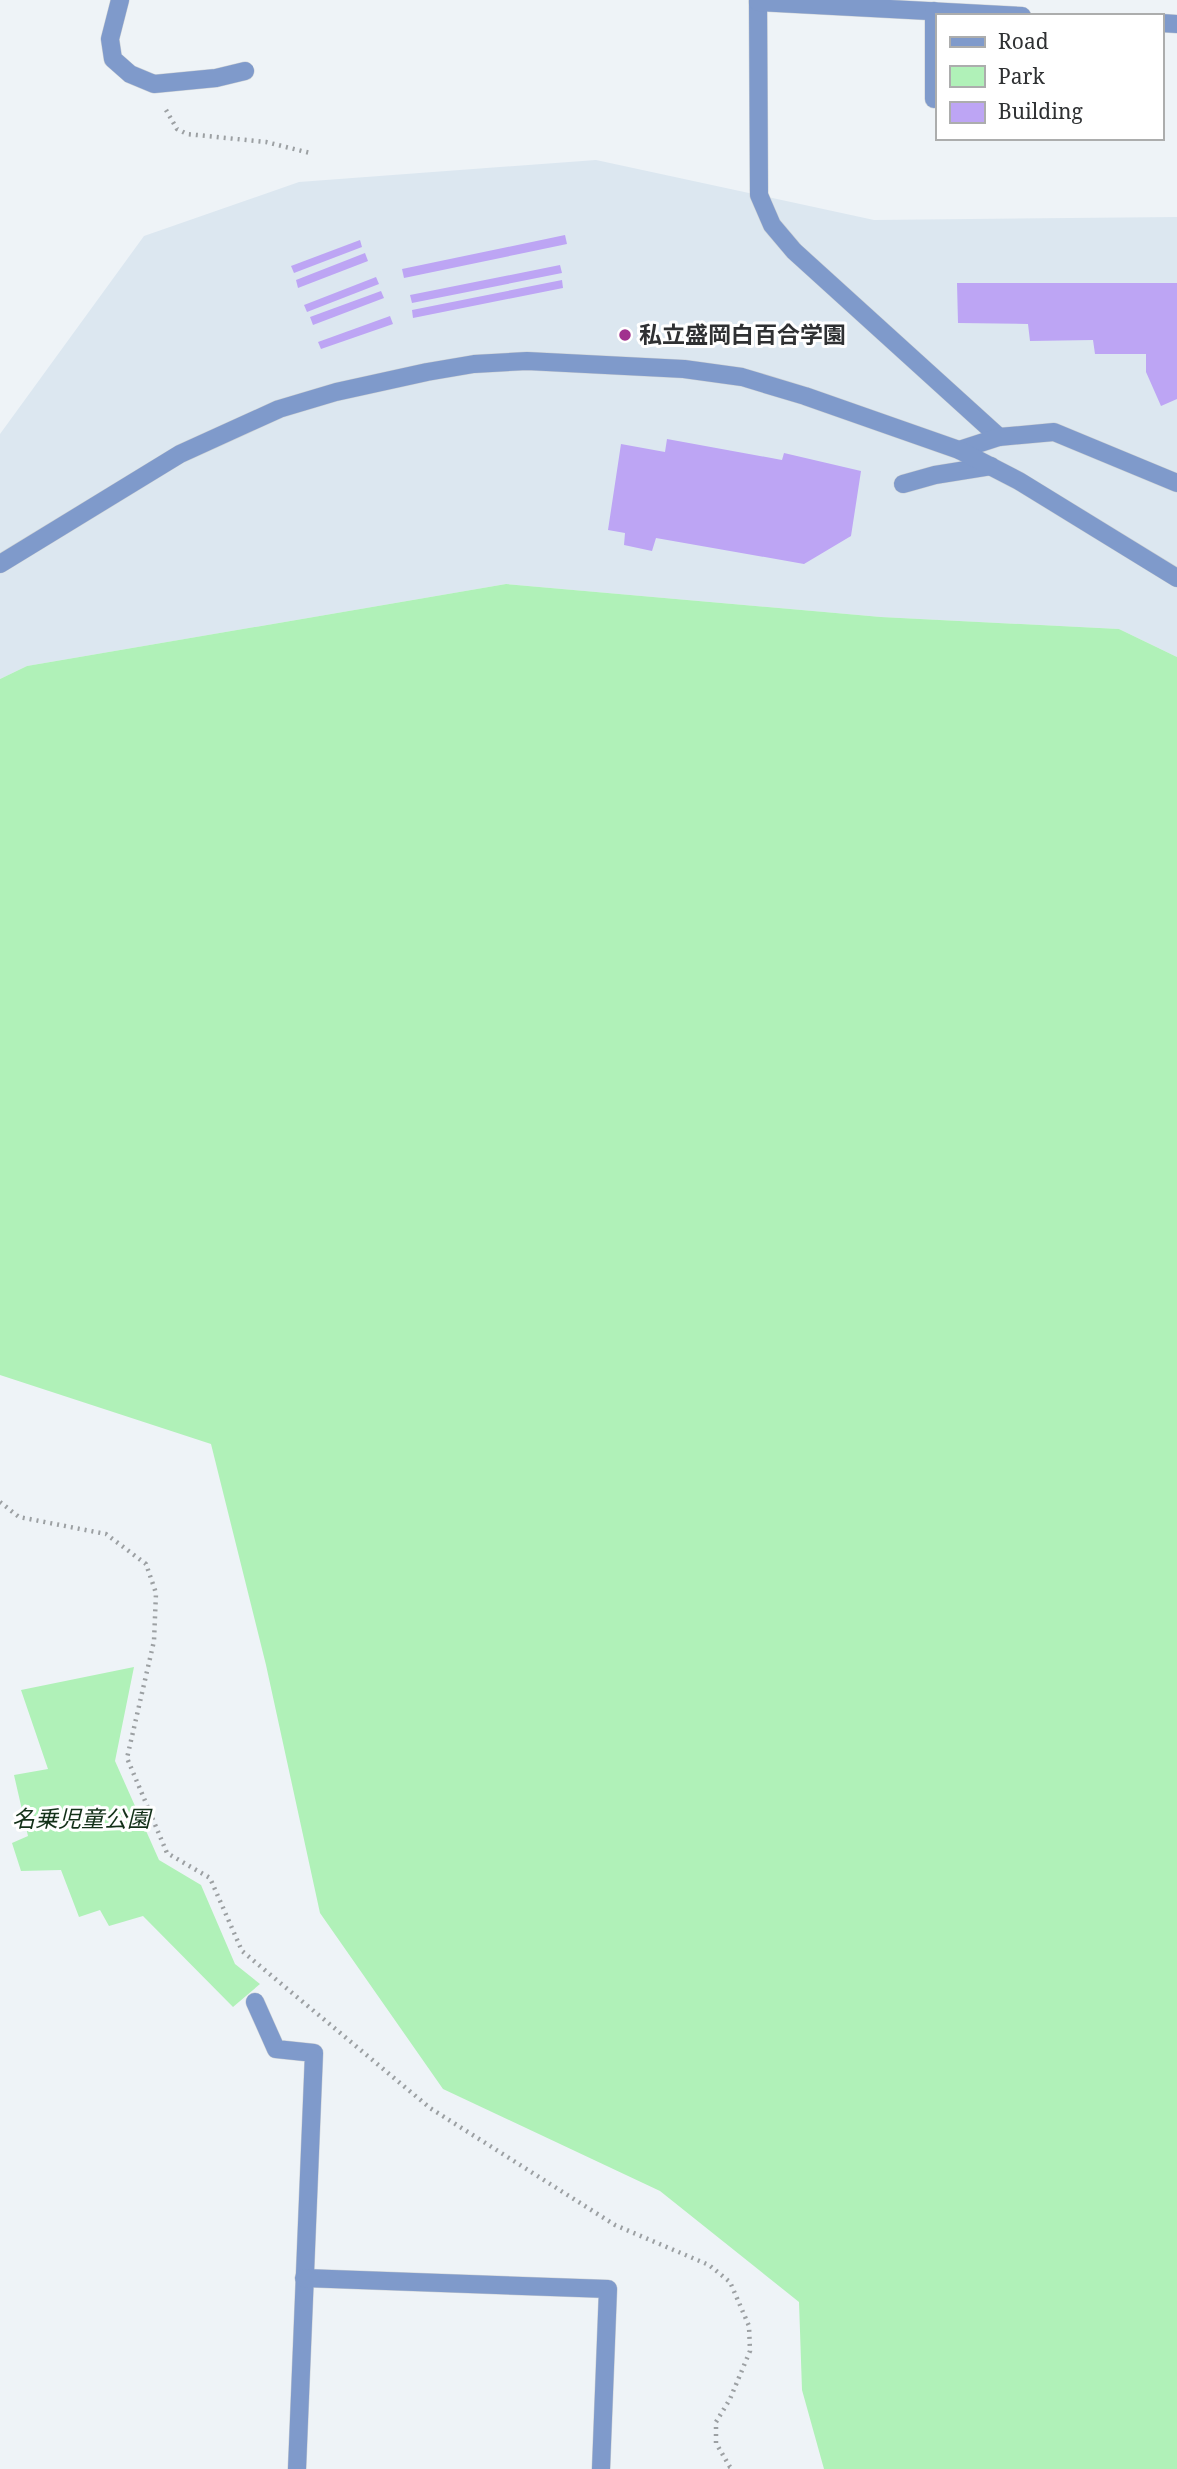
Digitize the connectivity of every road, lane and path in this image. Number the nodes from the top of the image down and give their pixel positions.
1 (120, 0) edge
2 (758, 1) edge
3 (934, 11) junction
4 (987, 14) edge
5 (245, 71) dead end
6 (153, 84) junction
7 (934, 99) dead end
8 (310, 153) dead end
9 (999, 437) junction
10 (959, 450) junction
11 (991, 466) junction
12 (1177, 483) edge
13 (904, 484) dead end
14 (0, 564) edge
15 (1177, 578) edge
16 (0, 1502) edge
17 (255, 2003) dead end
18 (304, 2278) junction
19 (297, 2469) edge
20 (601, 2469) edge
21 (733, 2469) edge

1 - 6 street
2 - 3 street
2 - 9 street
3 - 4 street
3 - 7 street
5 - 6 street
6 - 8 path
9 - 10 street
9 - 12 street
10 - 11 street
10 - 14 street
11 - 13 street
11 - 15 street
16 - 21 path
17 - 18 street
18 - 19 street
18 - 20 street

